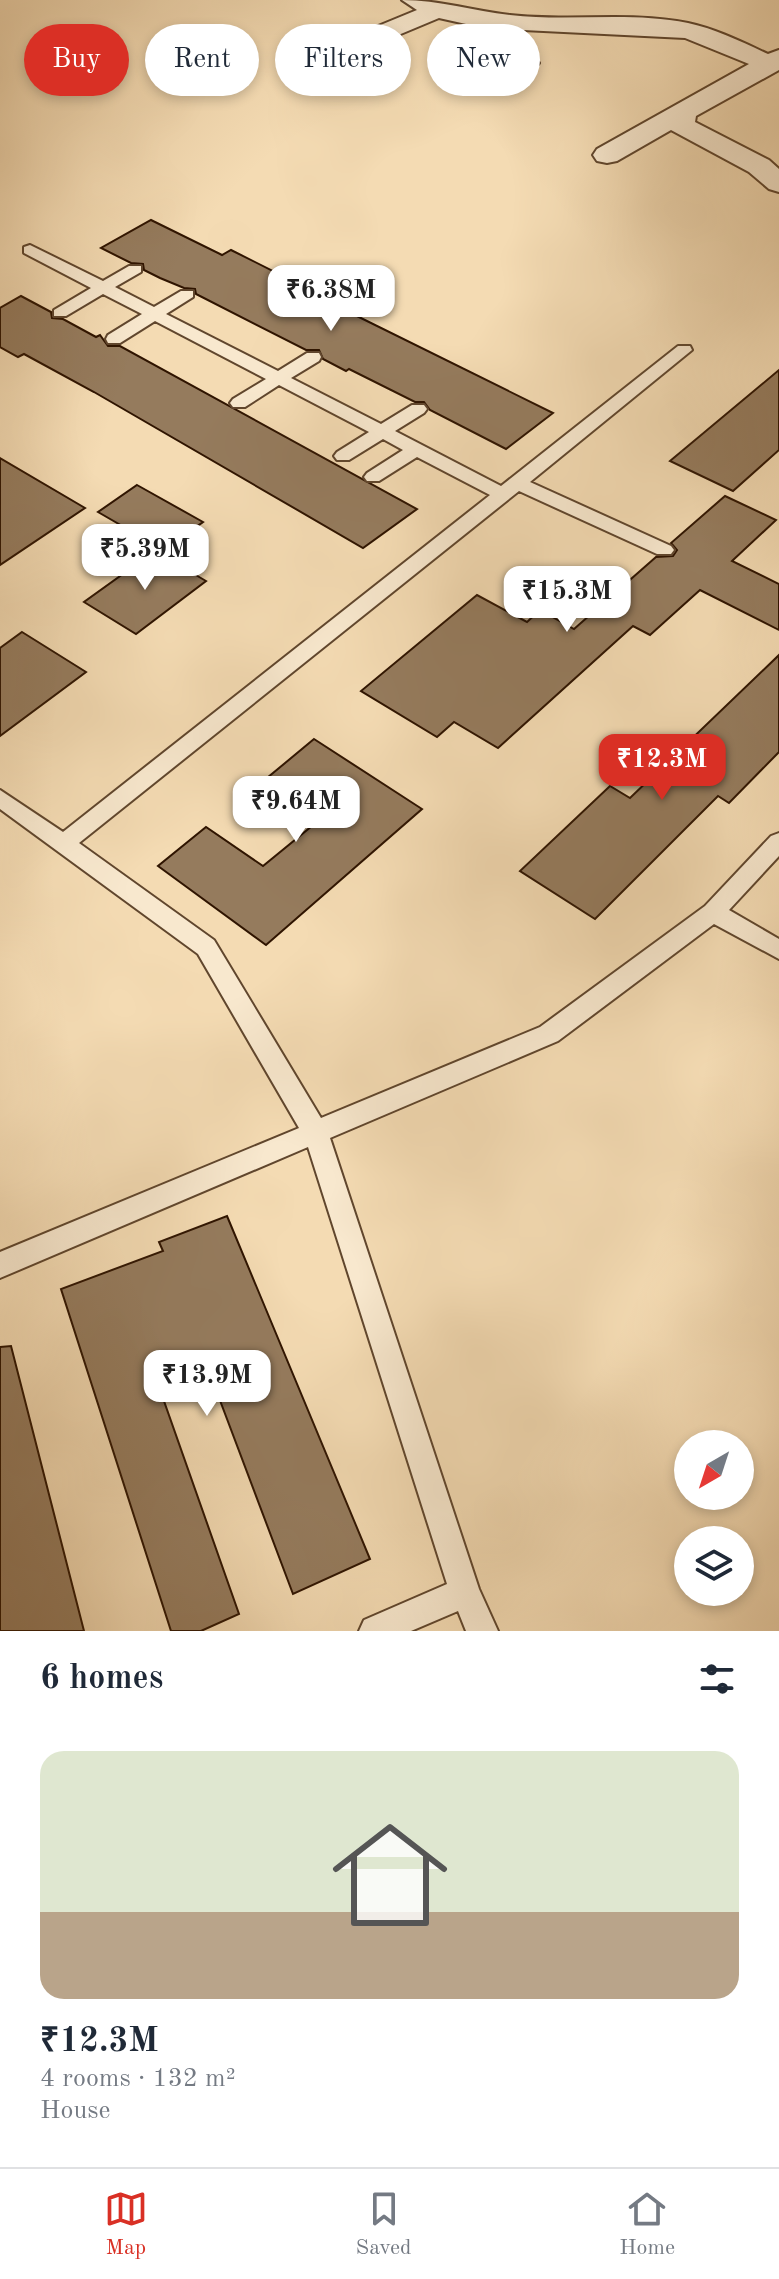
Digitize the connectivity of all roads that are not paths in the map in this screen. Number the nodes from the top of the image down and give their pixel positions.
1 (688, 0) edge
2 (425, 6) edge
3 (542, 11) edge
4 (497, 20) junction
5 (395, 24) edge
6 (492, 24) edge
7 (687, 30) junction
8 (774, 61) edge
9 (683, 113) junction
10 (607, 155) dead end
11 (779, 183) edge
12 (30, 250) dead end
13 (135, 269) dead end
14 (102, 287) junction
15 (187, 294) dead end
16 (60, 313) dead end
17 (154, 314) junction
18 (114, 339) dead end
19 (684, 350) dead end
20 (313, 357) dead end
21 (279, 378) junction
22 (239, 403) dead end
23 (418, 409) dead end
24 (383, 432) junction
25 (417, 449) junction
26 (343, 456) dead end
27 (373, 477) dead end
28 (510, 488) junction
29 (664, 550) dead end
30 (0, 798) edge
31 (779, 842) edge
32 (64, 843) junction
33 (713, 912) junction
34 (779, 950) edge
35 (316, 1134) junction
36 (0, 1265) edge
37 (465, 1592) junction
38 (375, 1631) edge
39 (482, 1631) edge

1 - 7 street
2 - 4 street
2 - 5 street
3 - 4 street
3 - 7 street
4 - 6 street
7 - 8 street
8 - 9 street
9 - 10 street
9 - 11 street
12 - 14 lane
13 - 14 lane
14 - 16 lane
14 - 17 lane
15 - 17 lane
17 - 18 lane
17 - 21 lane
19 - 28 lane
20 - 21 lane
21 - 22 lane
21 - 24 lane
23 - 24 lane
24 - 25 lane
24 - 26 lane
25 - 27 lane
25 - 28 lane
28 - 29 lane
28 - 32 lane
30 - 32 lane
31 - 33 lane
32 - 35 lane
33 - 34 lane
33 - 35 lane
35 - 36 lane
35 - 37 lane
37 - 38 lane
37 - 39 lane

